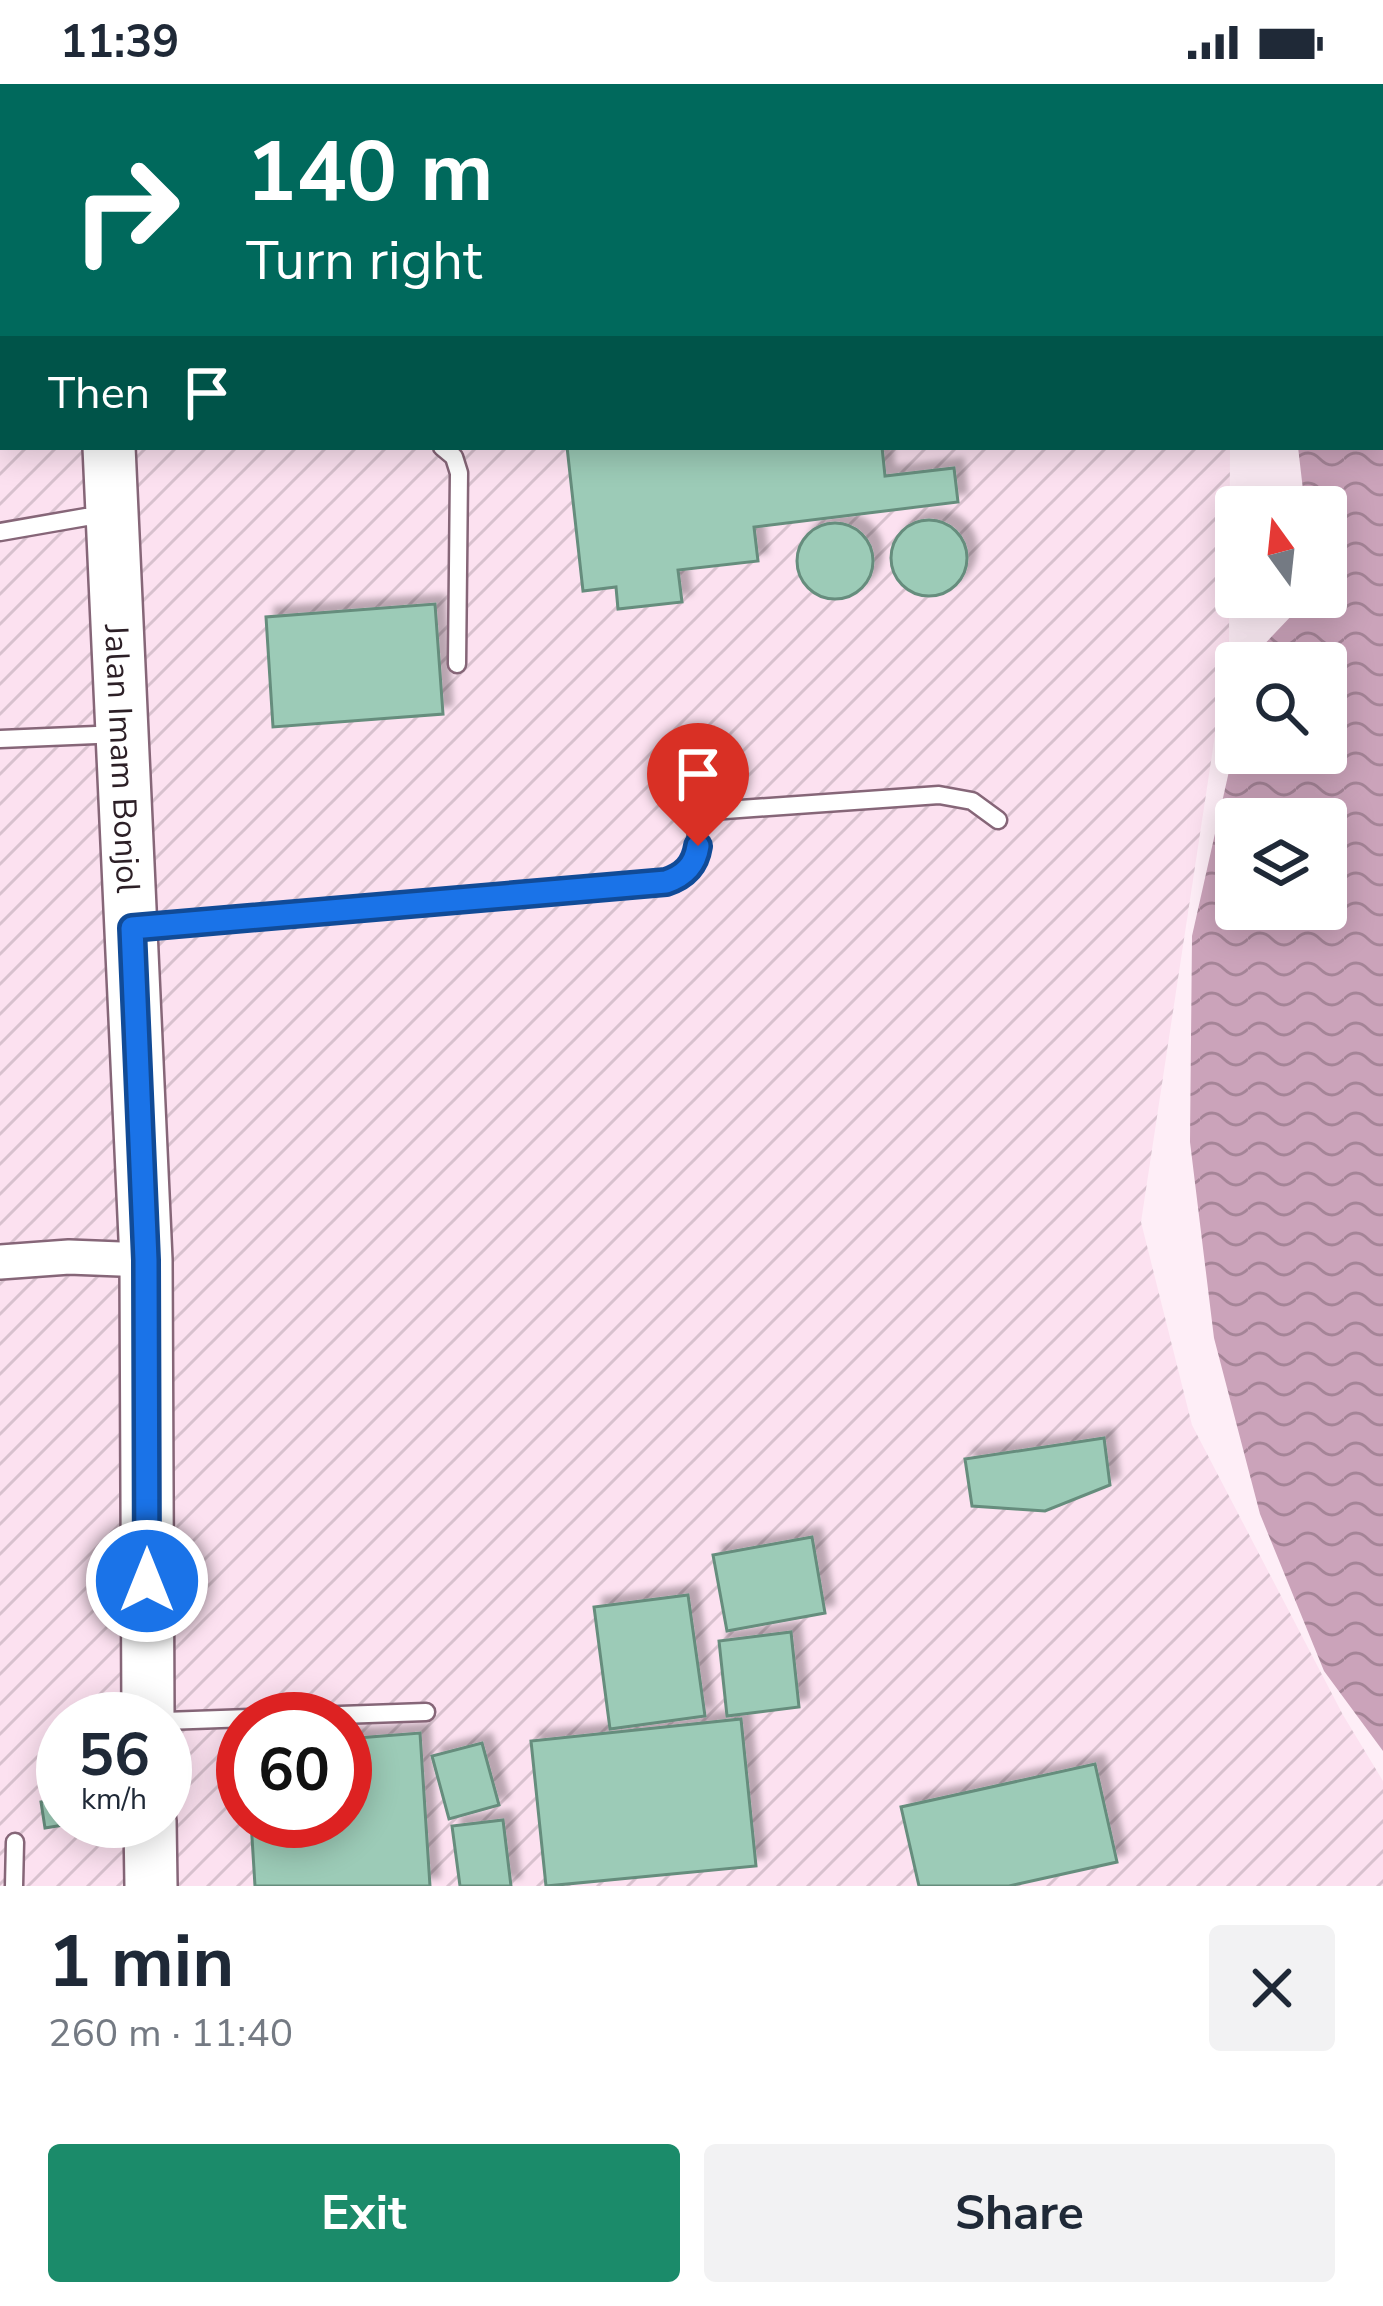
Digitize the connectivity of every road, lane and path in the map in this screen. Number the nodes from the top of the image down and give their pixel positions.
1 (109, 450) edge
2 (446, 450) edge
3 (114, 519) junction
4 (0, 532) edge
5 (458, 664) dead end
6 (120, 734) junction
7 (699, 737) dead end
8 (0, 739) edge
9 (698, 812) junction
10 (998, 820) dead end
11 (132, 928) junction
12 (146, 1260) junction
13 (0, 1262) edge
14 (148, 1692) edge
15 (426, 1712) dead end
16 (192, 1719) edge
17 (15, 1842) dead end
18 (150, 1848) edge
19 (14, 1886) edge
20 (151, 1886) edge

1 - 3 main road, Jalan Imam Bonjol
2 - 5 lane
3 - 4 lane
3 - 6 main road, Jalan Imam Bonjol
6 - 8 lane
6 - 11 main road, Jalan Imam Bonjol
7 - 9 lane
9 - 10 lane
9 - 11 lane
11 - 12 main road, Jalan Imam Bonjol
12 - 13 street
12 - 14 main road, Jalan Imam Bonjol
15 - 16 lane
17 - 19 lane
18 - 20 main road

